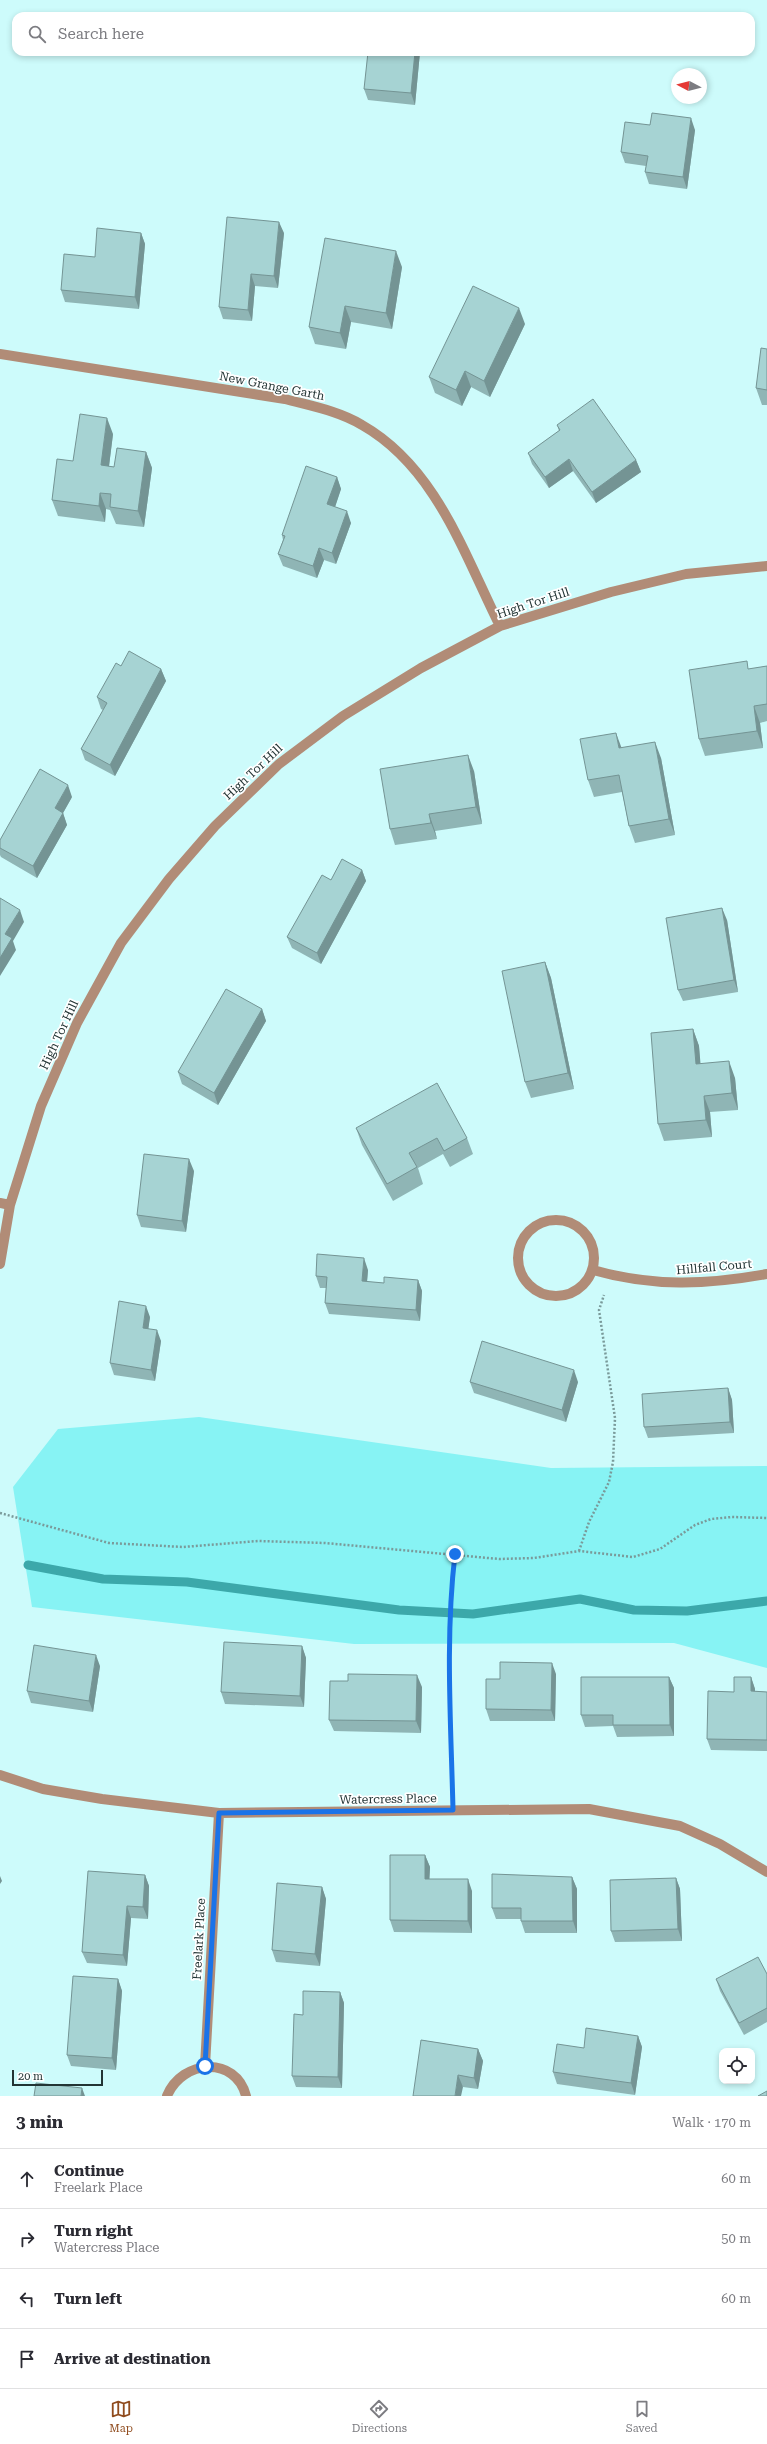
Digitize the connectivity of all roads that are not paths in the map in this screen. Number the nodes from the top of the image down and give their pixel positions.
1 (0, 354) edge
2 (767, 566) edge
3 (500, 626) junction
4 (0, 1203) edge
5 (10, 1205) junction
6 (0, 1264) edge
7 (593, 1270) junction
8 (767, 1274) edge
9 (0, 1775) edge
10 (219, 1813) junction
11 (767, 1872) edge
12 (205, 2066) junction
13 (167, 2096) edge
14 (246, 2096) edge

1 - 3 street, New Grange Garth
2 - 3 street, High Tor Hill
3 - 5 street, High Tor Hill
4 - 5 street
5 - 6 street, High Tor Hill
7 - 7 street
7 - 8 street, Hillfall Court
9 - 10 street, Watercress Place
10 - 11 street, Watercress Place
10 - 12 street, Freelark Place
12 - 13 street
12 - 14 street

